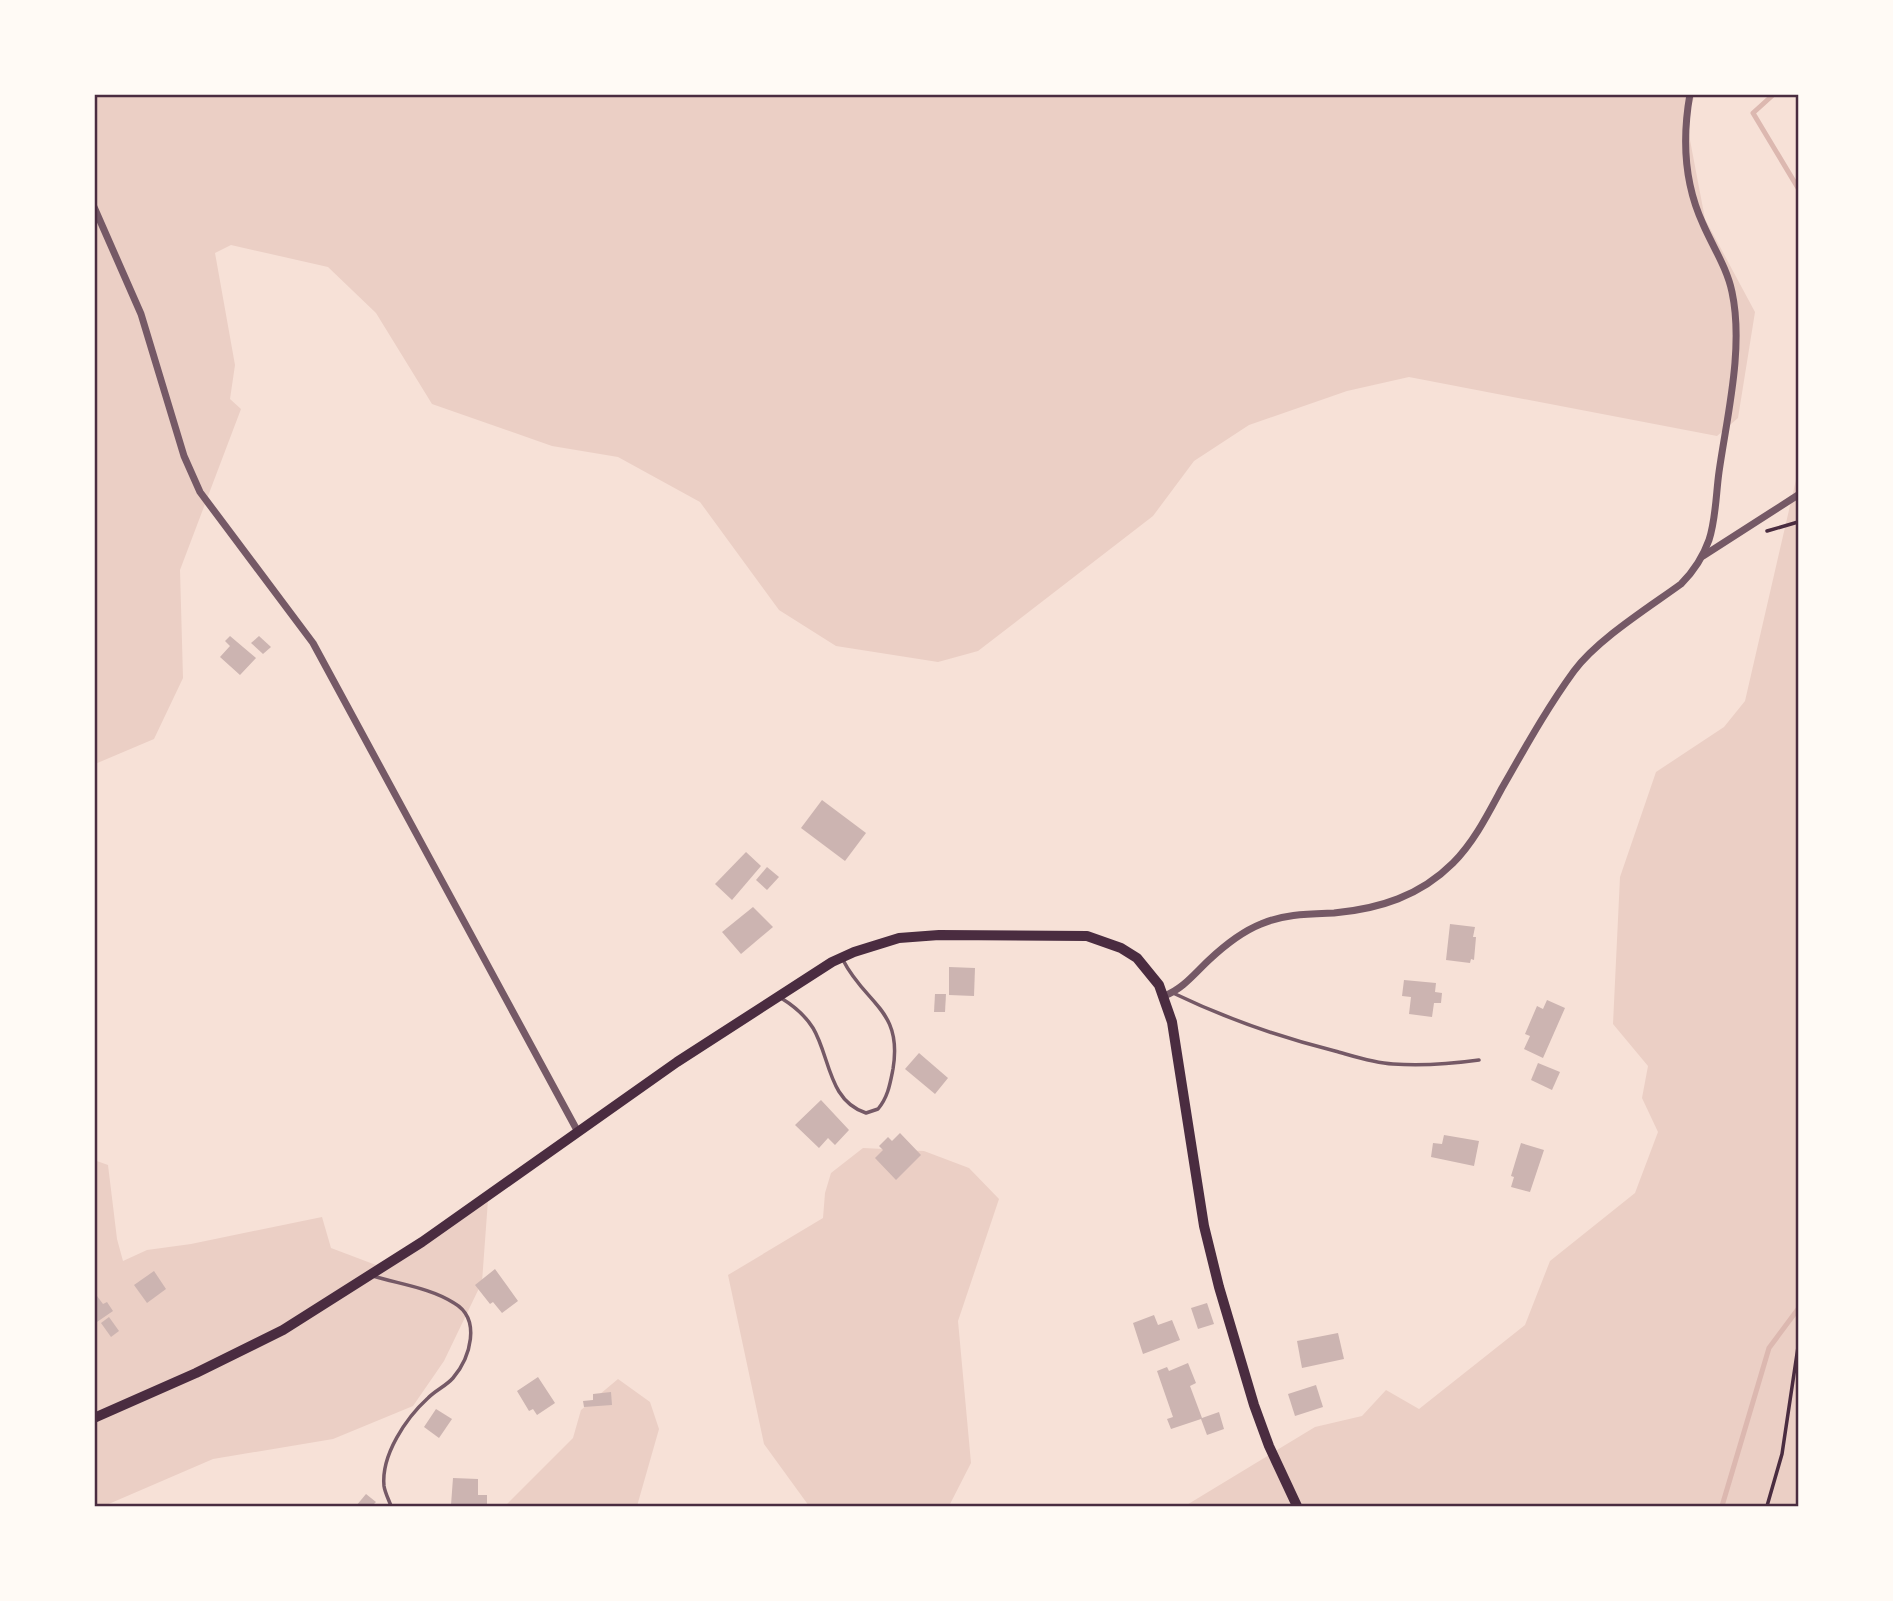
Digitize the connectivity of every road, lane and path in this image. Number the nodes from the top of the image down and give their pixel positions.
1 (1690, 94) edge
2 (94, 207) edge
3 (1798, 495) edge
4 (1703, 556) junction
5 (842, 958) junction
6 (1168, 995) junction
7 (780, 996) junction
8 (1479, 1060) dead end
9 (578, 1132) junction
10 (370, 1275) junction
11 (1798, 1347) edge
12 (94, 1418) edge
13 (391, 1507) edge
14 (1297, 1507) edge
15 (1767, 1507) edge

1 - 4 street
2 - 9 street
3 - 4 street
4 - 6 street
5 - 6 main road
5 - 7 main road
5 - 7 lane
6 - 8 lane
6 - 14 main road
7 - 9 main road
9 - 10 main road
10 - 12 main road
10 - 13 lane
11 - 15 path

